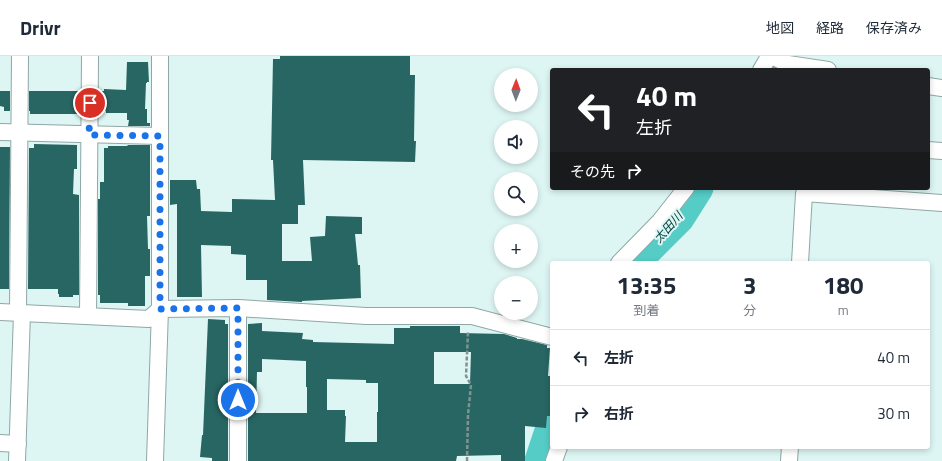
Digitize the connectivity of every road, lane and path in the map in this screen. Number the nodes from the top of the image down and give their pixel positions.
1 (20, 56) edge
2 (90, 56) edge
3 (160, 56) edge
4 (768, 56) edge
5 (772, 56) edge
6 (762, 68) edge
7 (815, 68) edge
8 (930, 86) edge
9 (942, 88) edge
10 (0, 132) edge
11 (19, 133) junction
12 (89, 135) junction
13 (160, 136) junction
14 (930, 150) edge
15 (942, 151) edge
16 (684, 190) edge
17 (942, 202) edge
18 (621, 261) edge
19 (800, 261) edge
20 (238, 308) junction
21 (160, 309) junction
22 (0, 312) edge
23 (20, 313) junction
24 (88, 316) junction
25 (468, 316) junction
26 (550, 336) edge
27 (0, 443) edge
28 (18, 444) junction
29 (558, 449) edge
30 (790, 449) edge
31 (17, 461) edge
32 (155, 461) edge
33 (238, 461) edge
34 (467, 461) edge
35 (554, 461) edge
36 (790, 461) edge

1 - 11 street
2 - 12 street
3 - 13 street
4 - 6 street
5 - 7 street
8 - 9 street
10 - 11 street
11 - 12 street
11 - 23 street
12 - 13 street
12 - 24 street
13 - 21 street
14 - 15 street
16 - 18 street
17 - 19 street
20 - 21 street
20 - 25 street
20 - 33 street
21 - 24 street
21 - 32 street
22 - 23 street
23 - 24 street
23 - 28 street
25 - 26 street
25 - 34 path
27 - 28 street
28 - 31 street
29 - 35 street
30 - 36 street

